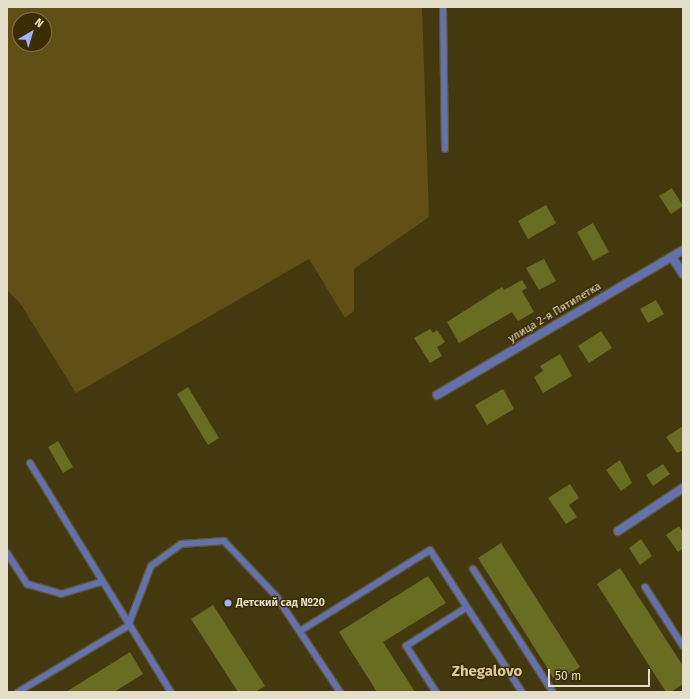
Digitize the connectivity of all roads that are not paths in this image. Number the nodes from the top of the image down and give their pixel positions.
1 (443, 7) edge
2 (445, 149) dead end
3 (683, 250) edge
4 (672, 257) junction
5 (683, 274) edge
6 (437, 395) dead end
7 (30, 463) dead end
8 (683, 488) edge
9 (618, 531) dead end
10 (7, 553) edge
11 (473, 569) dead end
12 (101, 582) junction
13 (645, 587) dead end
14 (467, 607) junction
15 (128, 626) junction
16 (300, 631) junction
17 (683, 646) edge
18 (18, 692) edge
19 (171, 692) edge
20 (340, 692) edge
21 (436, 692) edge
22 (522, 692) edge
23 (553, 692) edge

1 - 2 lane
3 - 4 street, улица 2-я Пятилетка
4 - 5 street
4 - 6 street, улица 2-я Пятилетка
7 - 12 lane
8 - 9 street
10 - 12 lane
11 - 23 lane
12 - 15 lane
13 - 17 lane
14 - 16 lane
14 - 21 lane
14 - 22 lane
15 - 16 lane
15 - 18 lane
15 - 19 lane
16 - 20 lane

